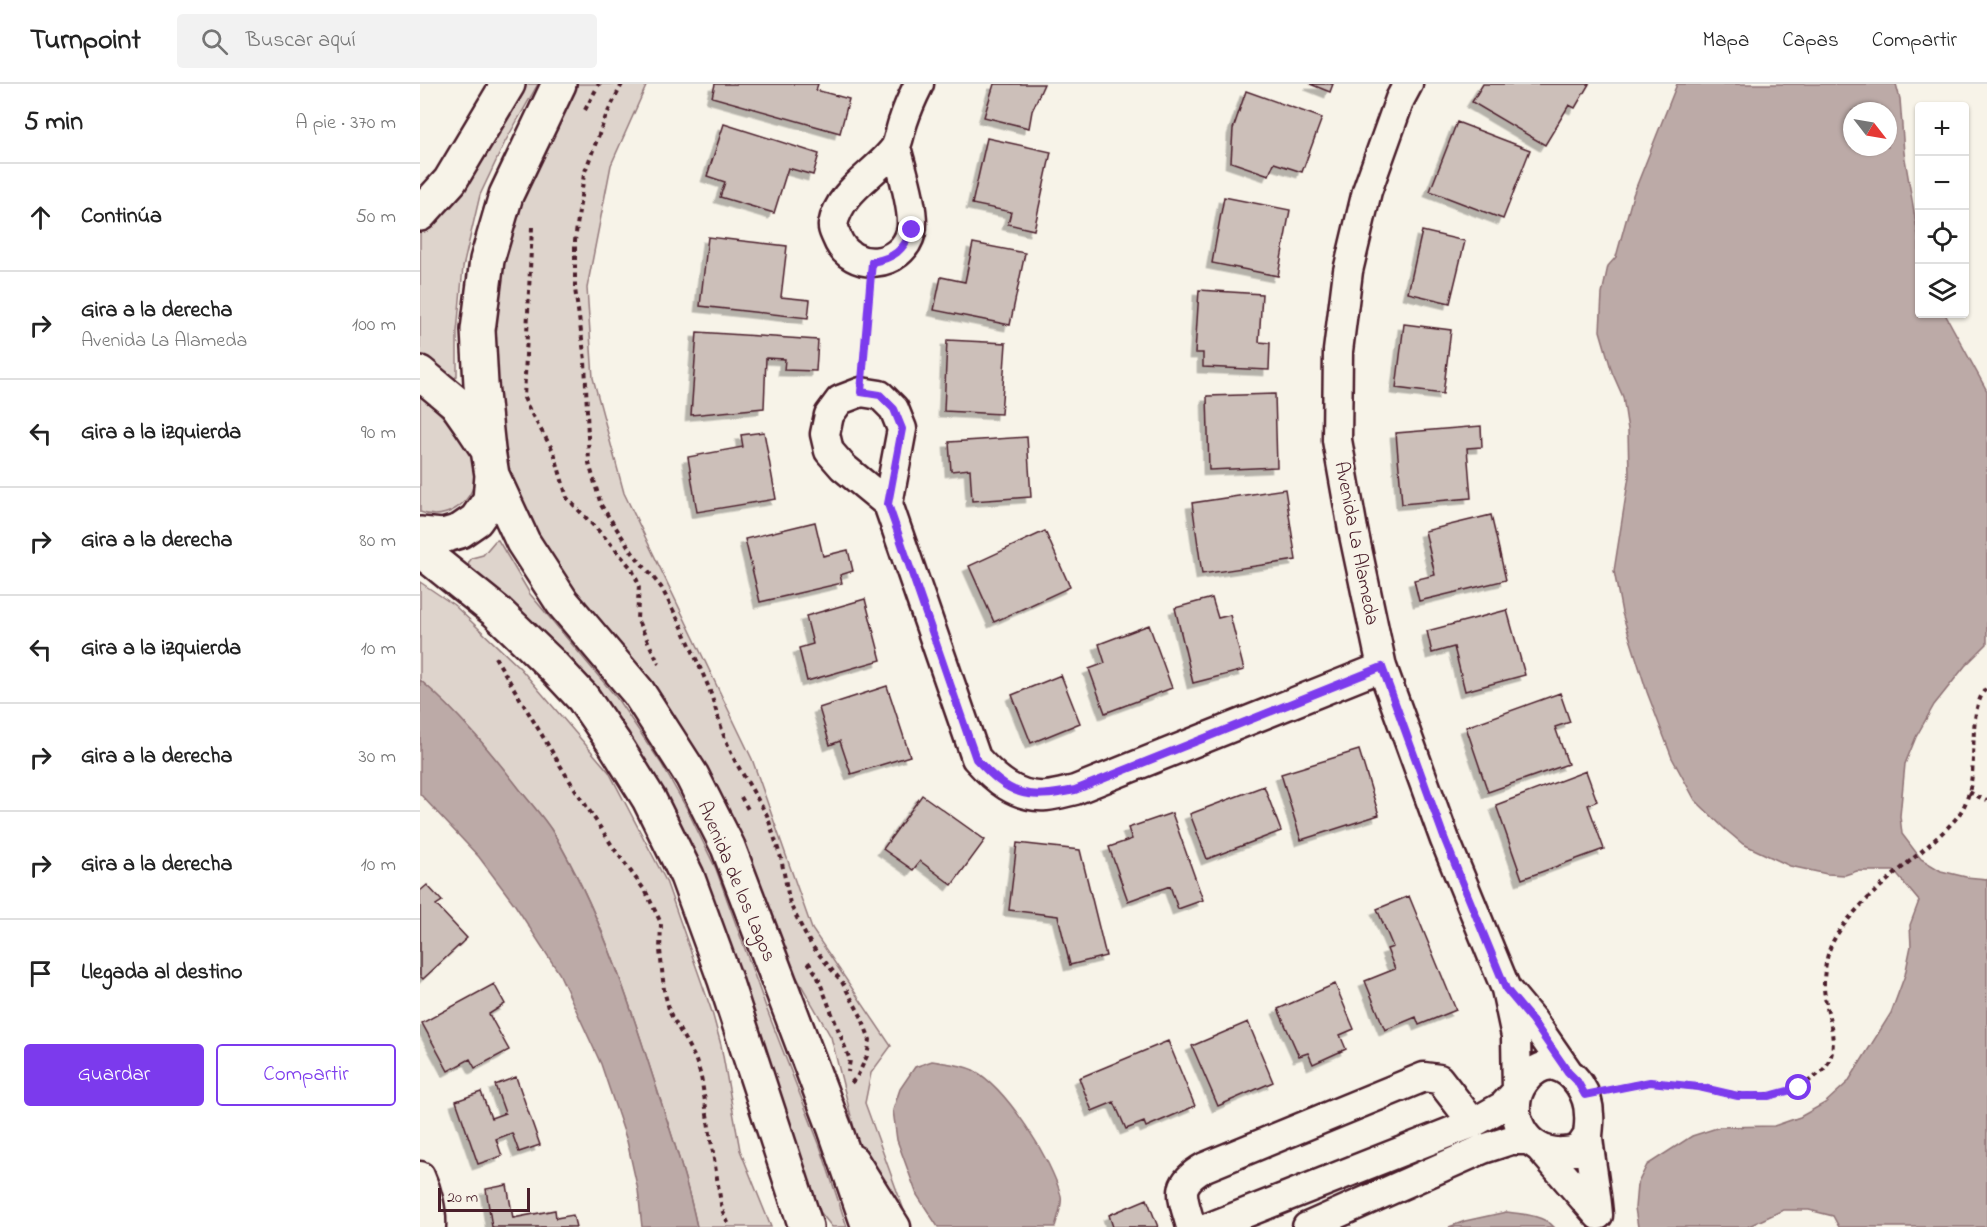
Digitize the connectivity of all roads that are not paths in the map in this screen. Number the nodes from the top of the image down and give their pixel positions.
1 (508, 84) edge
2 (559, 84) edge
3 (919, 84) edge
4 (1408, 84) edge
5 (896, 147) junction
6 (420, 214) edge
7 (420, 373) edge
8 (490, 462) junction
9 (888, 504) junction
10 (420, 534) edge
11 (420, 550) edge
12 (1382, 667) junction
13 (1506, 989) junction
14 (1568, 1072) junction
15 (1517, 1091) junction
16 (1473, 1123) junction
17 (835, 1129) junction
18 (1588, 1136) junction
19 (1534, 1144) junction
20 (420, 1176) edge
21 (1600, 1221) edge
22 (431, 1227) edge
23 (806, 1227) edge
24 (869, 1227) edge
25 (896, 1227) edge
26 (1191, 1227) edge
27 (1210, 1227) edge
28 (1307, 1227) edge

1 - 6 street
2 - 8 street
3 - 5 street
4 - 12 street, Avenida La Alameda
5 - 5 street
7 - 8 street
8 - 10 street
8 - 17 street, Avenida de los Lagos
9 - 9 street
9 - 12 street
11 - 23 street
12 - 13 street, Avenida La Alameda
13 - 14 street, Avenida La Alameda
13 - 15 street, Avenida La Alameda
14 - 15 street
14 - 18 street
15 - 16 street
15 - 19 street
16 - 26 street
16 - 27 street
17 - 24 street, Avenida de los Lagos
17 - 25 street
18 - 19 street
18 - 21 street
19 - 21 street
19 - 28 street
20 - 22 street

